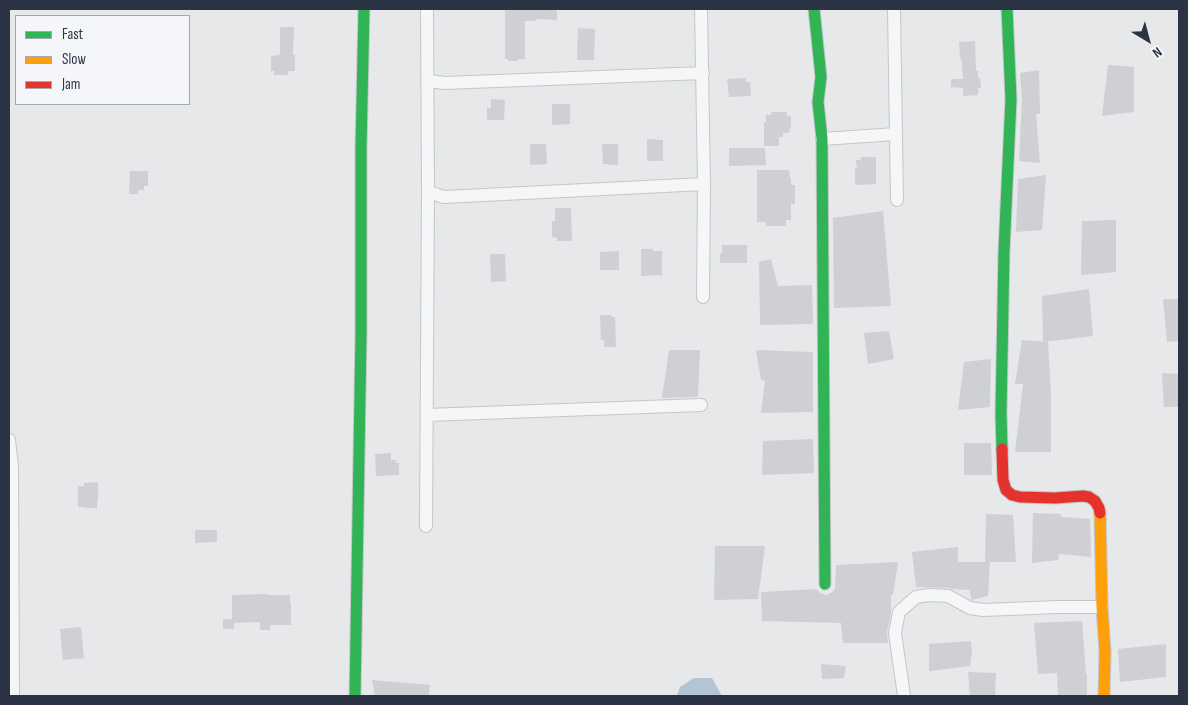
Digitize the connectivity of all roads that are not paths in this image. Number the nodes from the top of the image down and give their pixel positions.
1 (364, 9) edge
2 (427, 9) edge
3 (701, 9) edge
4 (814, 9) edge
5 (894, 9) edge
6 (1008, 9) edge
7 (703, 73) junction
8 (428, 81) junction
9 (896, 134) junction
10 (822, 139) junction
11 (704, 184) junction
12 (428, 192) junction
13 (897, 200) dead end
14 (703, 297) dead end
15 (701, 404) dead end
16 (427, 414) junction
17 (9, 447) edge
18 (426, 526) dead end
19 (825, 584) dead end
20 (1102, 607) junction
21 (13, 696) edge
22 (355, 696) edge
23 (904, 696) edge
24 (1104, 696) edge

1 - 22 street
2 - 8 street
3 - 7 street
4 - 10 street
5 - 9 street
6 - 20 street
7 - 8 street
7 - 11 street
8 - 12 street
9 - 10 street
9 - 13 street
10 - 19 street
11 - 12 street
11 - 14 street
12 - 16 street
15 - 16 street
16 - 18 street
17 - 21 street
20 - 23 street
20 - 24 street

